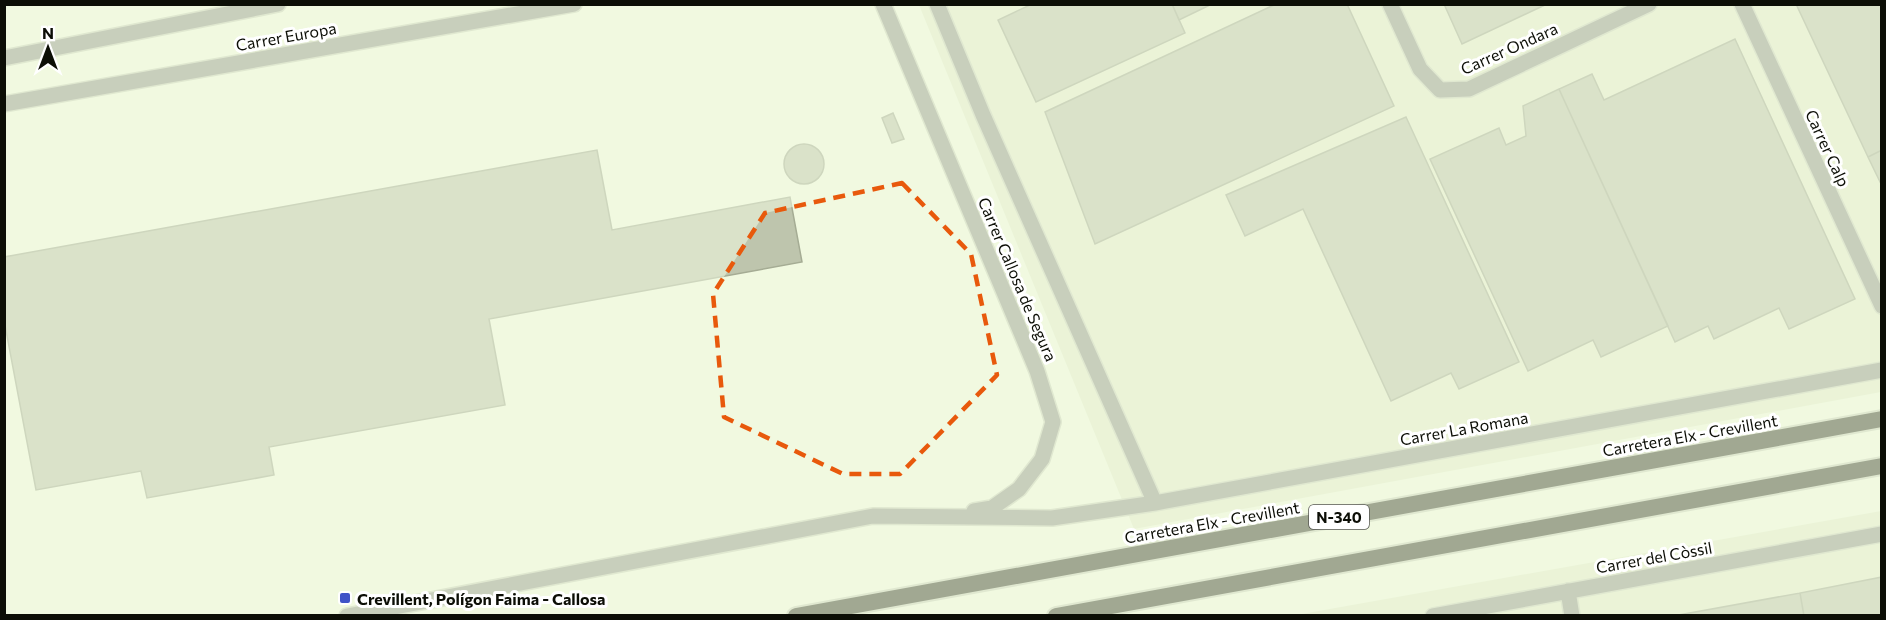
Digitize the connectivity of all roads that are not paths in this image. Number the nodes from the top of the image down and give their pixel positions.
1 (278, 4) edge
2 (574, 4) edge
3 (883, 4) edge
4 (937, 4) edge
5 (1390, 4) edge
6 (1649, 4) edge
7 (1742, 4) edge
8 (4, 58) edge
9 (4, 104) edge
10 (1881, 306) edge
11 (1881, 370) edge
12 (1881, 419) edge
13 (1881, 466) edge
14 (1155, 503) junction
15 (943, 517) junction
16 (1881, 534) edge
17 (1568, 591) junction
18 (347, 615) edge
19 (796, 615) edge
20 (1056, 615) edge
21 (1433, 615) edge
22 (1572, 615) edge

1 - 8 street, Carrer Europa
2 - 9 street, Carrer Europa
3 - 15 street, Carrer Callosa de Segura
4 - 14 street, Carrer Callosa de Segura
5 - 6 street, Carrer Ondara
7 - 10 street, Carrer Calp
11 - 14 street, Carrer La Romana
12 - 19 highway, Carretera Elx - Crevillent / N-340
13 - 20 highway
14 - 15 street, Carrer La Romana
15 - 18 street
16 - 17 street, Carrer del Còssil
17 - 21 street, Carrer del Còssil
17 - 22 street

